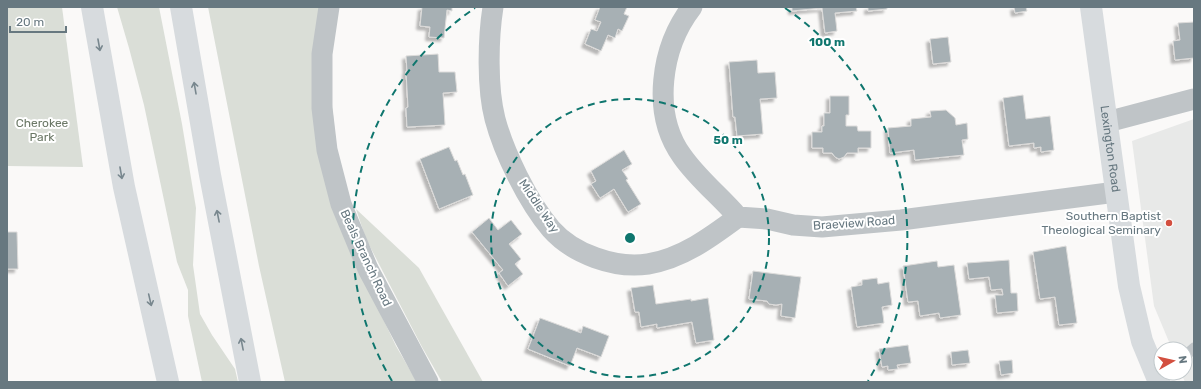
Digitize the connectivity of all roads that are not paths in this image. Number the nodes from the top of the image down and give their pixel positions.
1 (92, 7) edge
2 (181, 7) edge
3 (329, 7) edge
4 (493, 7) edge
5 (692, 7) edge
6 (1091, 7) edge
7 (1194, 99) edge
8 (1107, 122) junction
9 (1116, 192) junction
10 (738, 217) junction
11 (168, 382) edge
12 (250, 382) edge
13 (428, 382) edge
14 (1159, 382) edge

1 -> 11 main road
12 -> 2 main road
3 - 13 street, Beals Branch Road
4 - 10 street, Middle Way
5 - 10 street
6 - 8 main road, Lexington Road
7 - 8 street
8 - 9 main road, Lexington Road
9 - 10 street, Braeview Road
9 - 14 main road, Lexington Road

